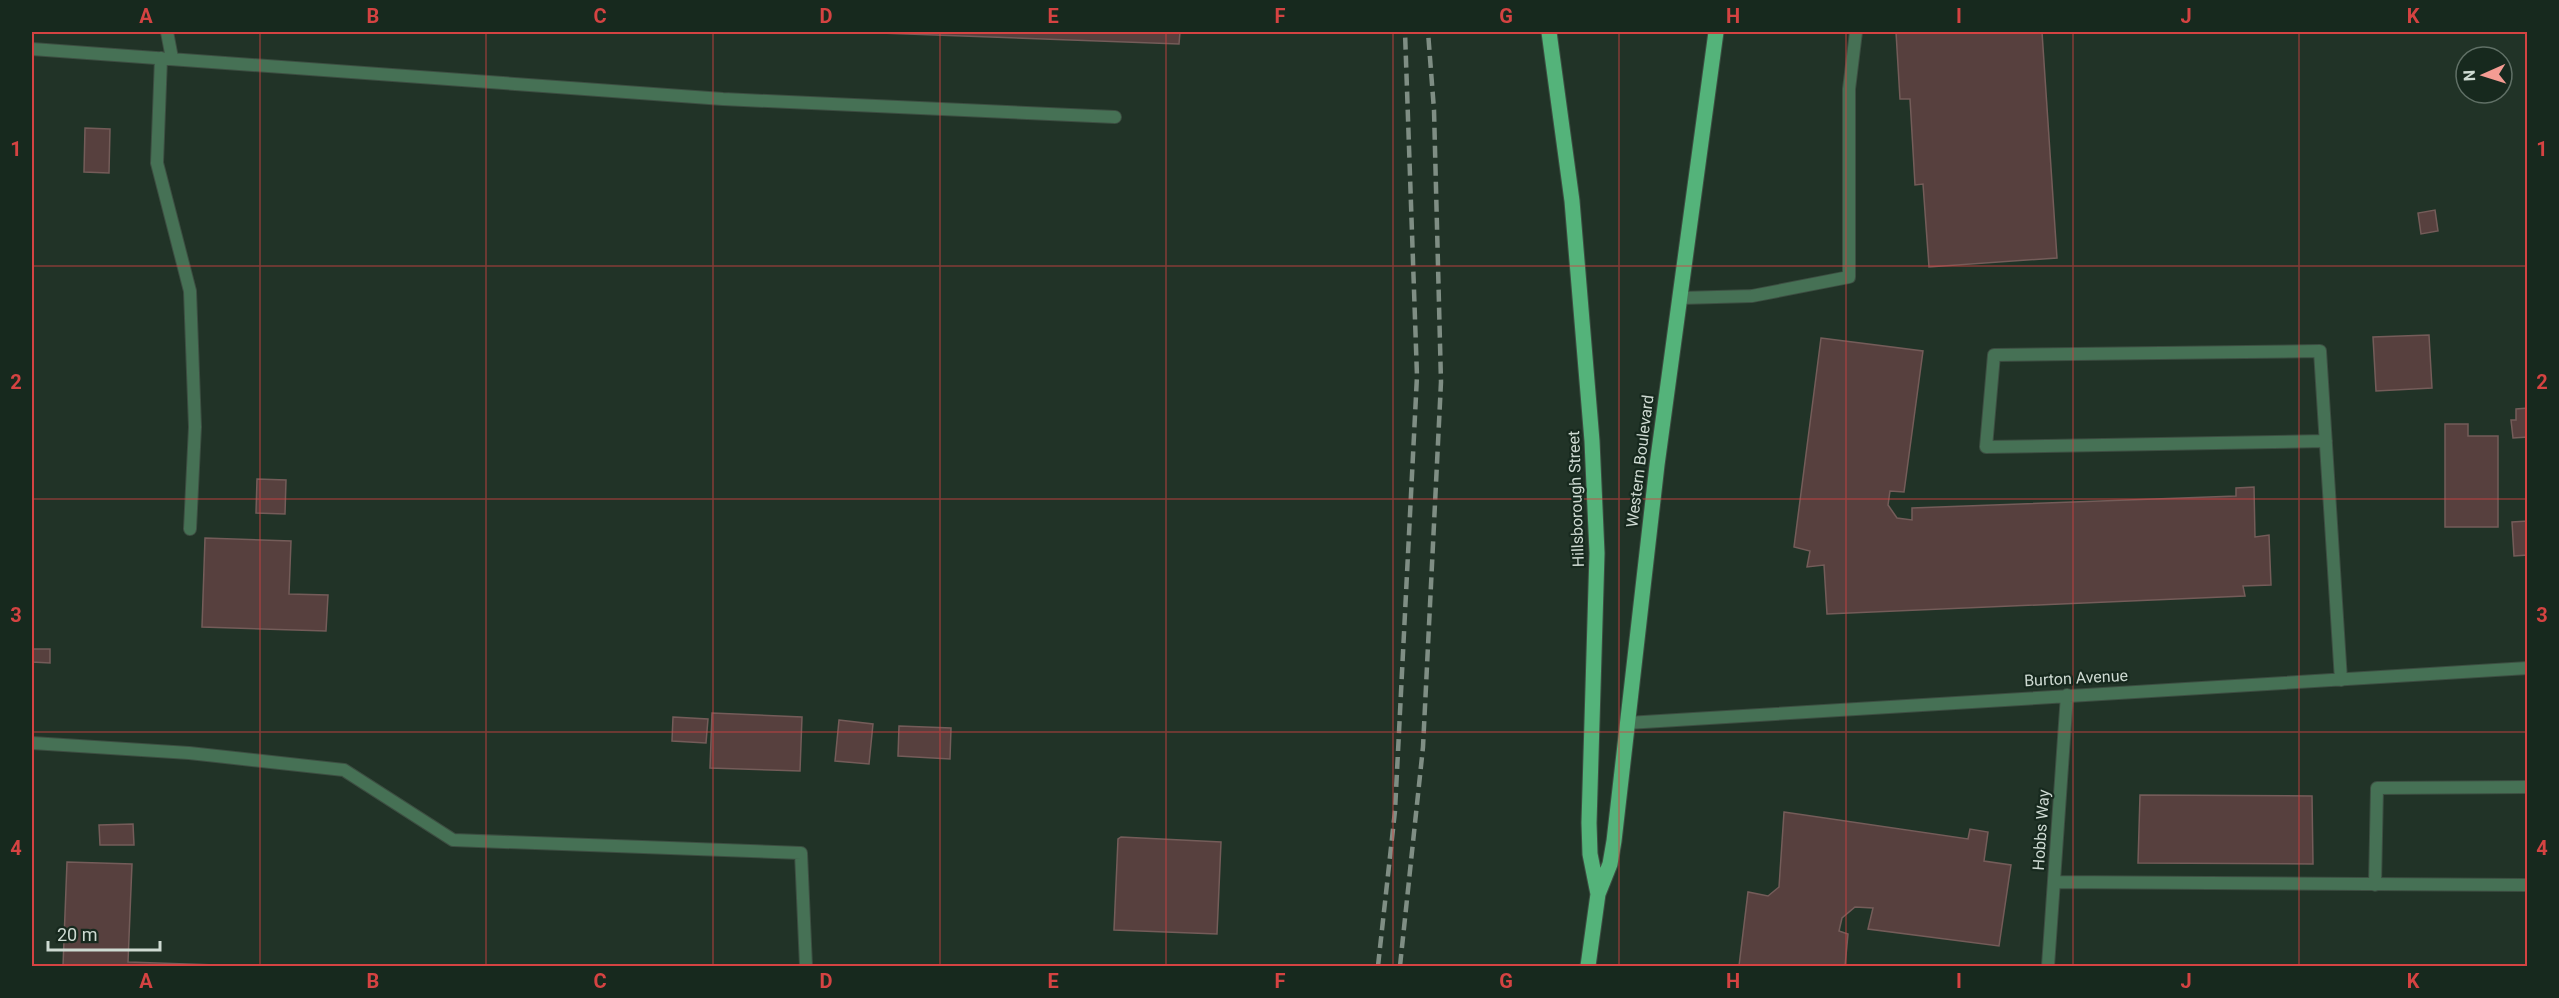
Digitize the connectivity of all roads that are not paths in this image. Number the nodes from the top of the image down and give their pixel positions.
1 (167, 32) edge
2 (1549, 32) edge
3 (1716, 32) edge
4 (1856, 32) edge
5 (32, 49) edge
6 (167, 58) junction
7 (1115, 117) dead end
8 (1681, 298) junction
9 (2326, 441) junction
10 (190, 529) dead end
11 (2528, 668) edge
12 (2341, 680) junction
13 (2067, 695) junction
14 (1627, 723) junction
15 (32, 744) edge
16 (2528, 787) edge
17 (2054, 882) junction
18 (2375, 885) junction
19 (2528, 885) edge
20 (1598, 894) junction
21 (806, 966) edge
22 (1588, 966) edge
23 (2048, 966) edge

1 - 6 street
2 - 20 main road, Hillsborough Street
3 - 8 main road, Western Boulevard
4 - 8 street
5 - 6 street
6 - 7 street
6 - 10 street
8 - 14 main road, Western Boulevard
9 - 9 street
9 - 12 street
11 - 12 street, Burton Avenue
12 - 13 street, Burton Avenue
13 - 14 street, Burton Avenue
13 - 17 street, Hobbs Way
14 - 20 main road, Western Boulevard
15 - 21 street
16 - 18 street
17 - 18 street
17 - 23 street, Hobbs Way
18 - 19 street
20 - 22 main road, Hillsborough Street

